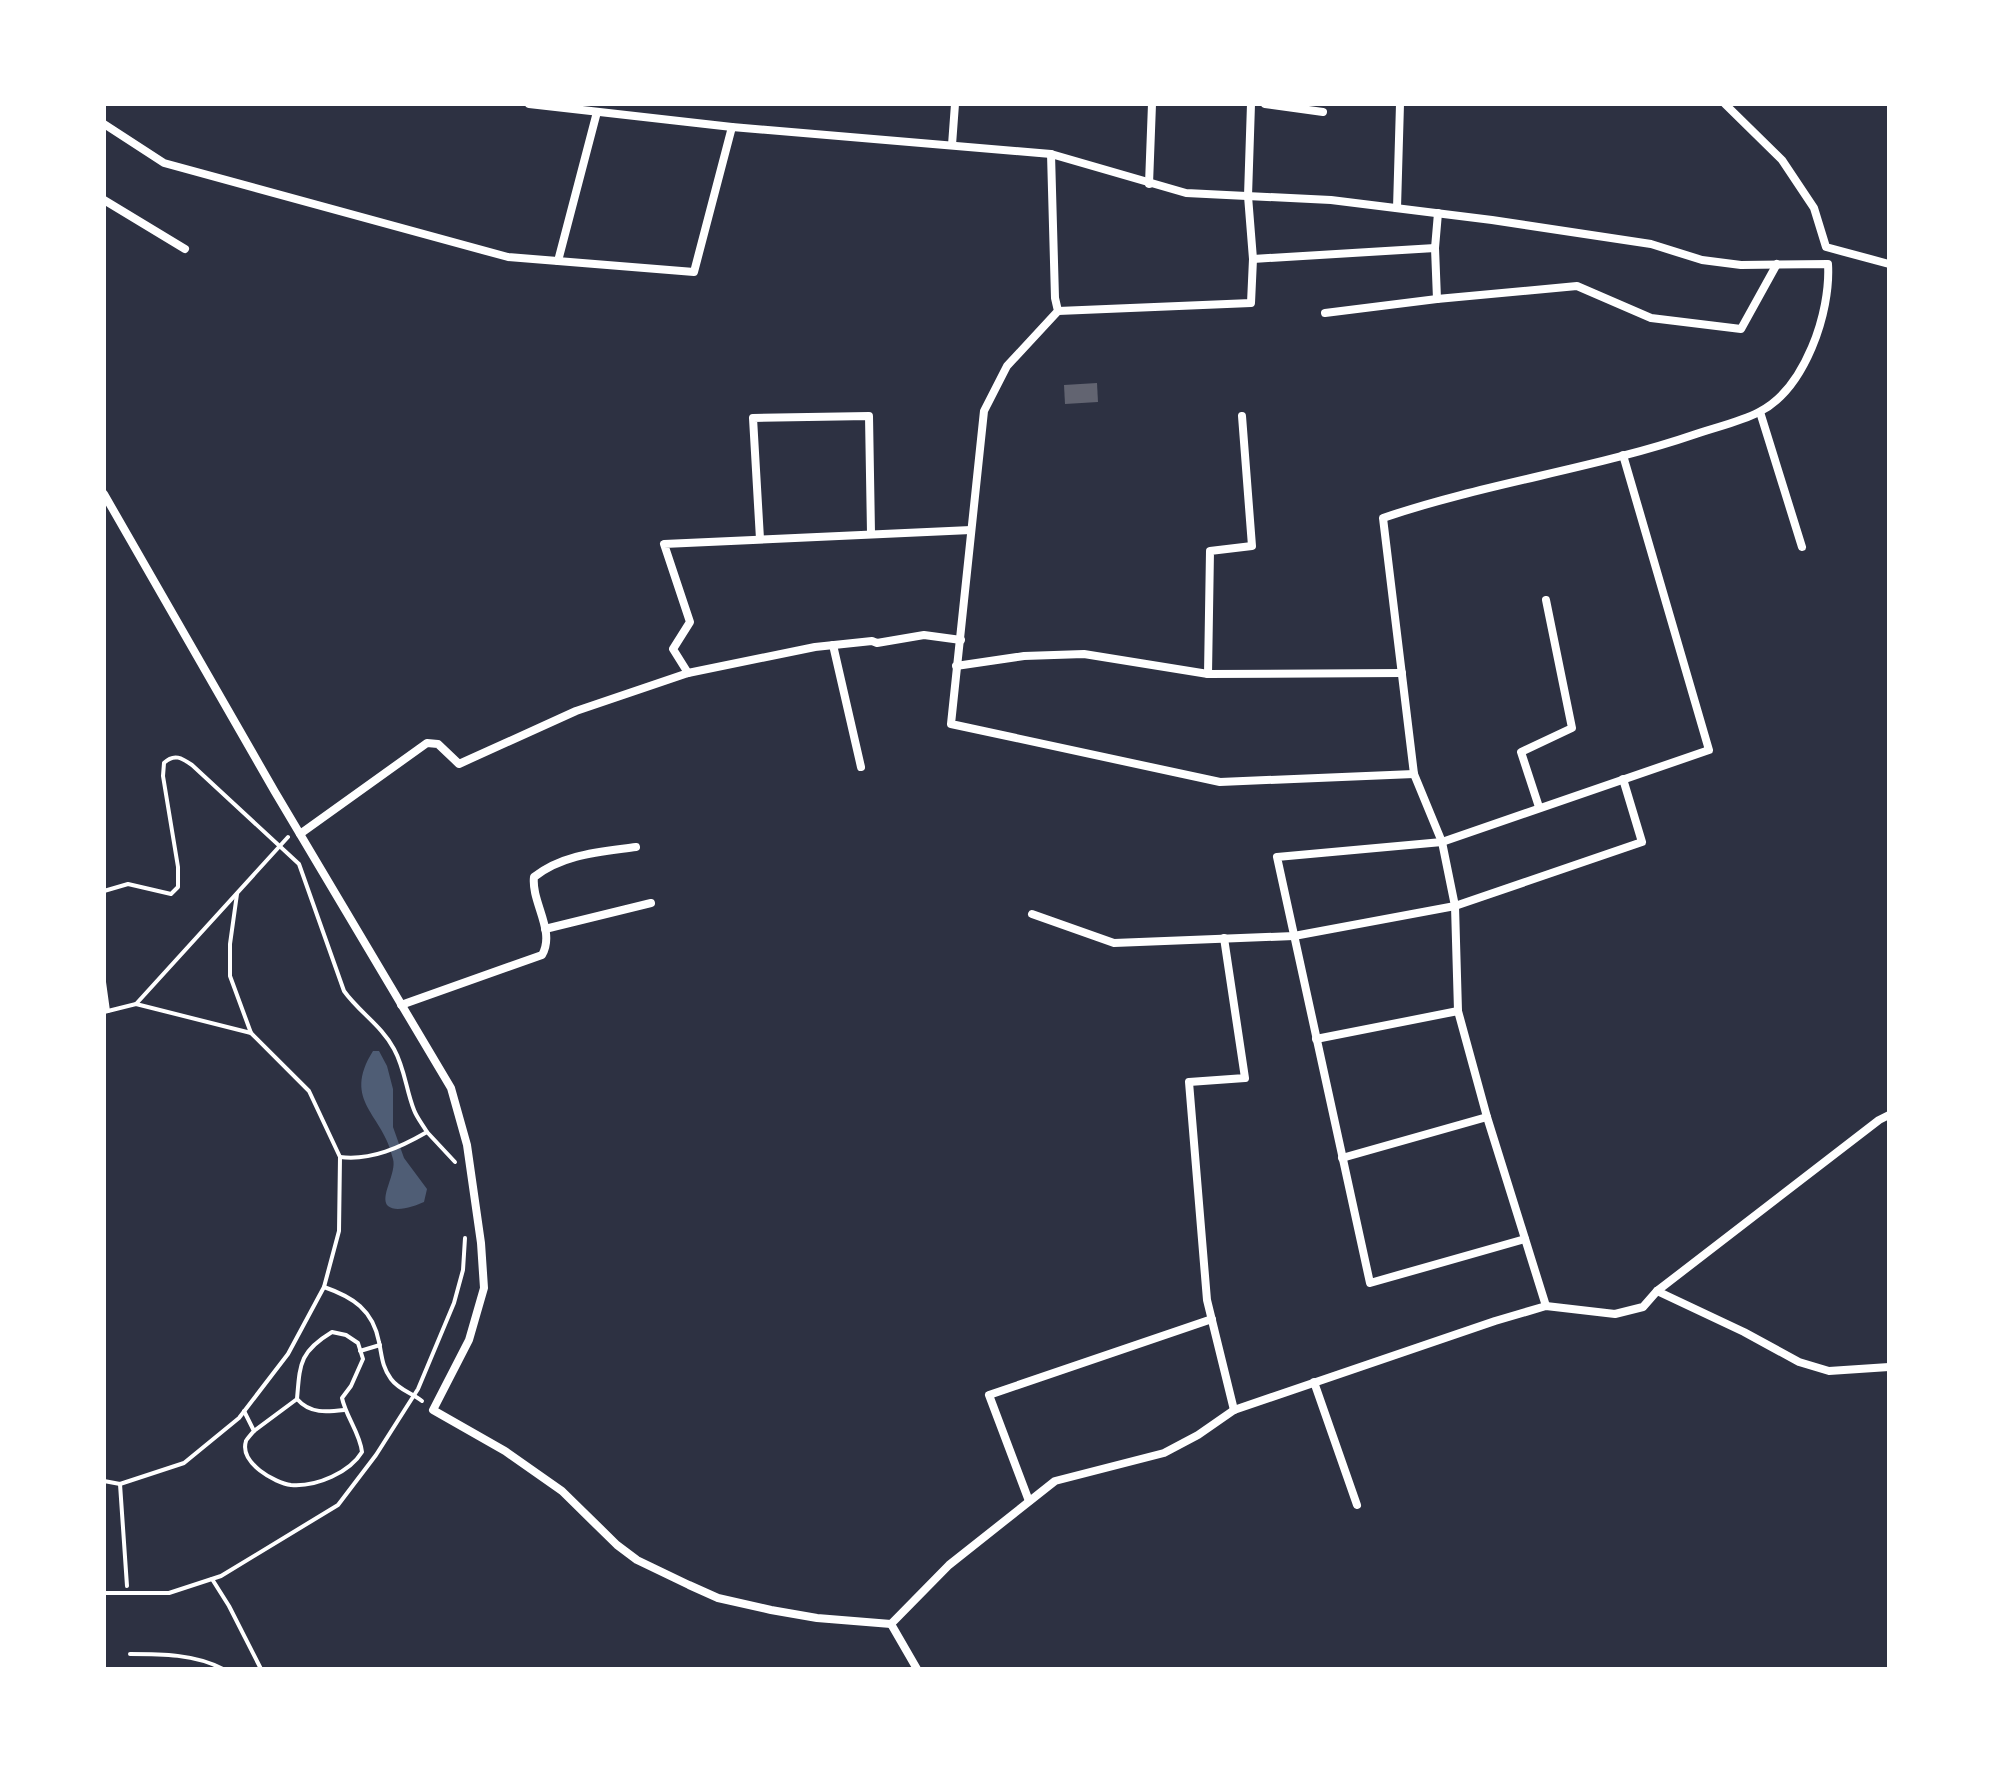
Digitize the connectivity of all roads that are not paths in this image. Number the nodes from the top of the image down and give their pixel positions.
1 (529, 104) edge
2 (955, 104) edge
3 (1152, 104) edge
4 (1251, 104) edge
5 (1265, 104) edge
6 (1400, 104) edge
7 (1725, 104) edge
8 (576, 106) edge
9 (597, 112) junction
10 (1323, 112) dead end
11 (104, 124) edge
12 (732, 127) junction
13 (952, 145) junction
14 (1051, 154) junction
15 (1149, 184) junction
16 (1248, 196) junction
17 (104, 200) edge
18 (1397, 208) junction
19 (1438, 213) junction
20 (1435, 248) junction
21 (185, 249) dead end
22 (1253, 259) junction
23 (558, 261) junction
24 (1777, 264) junction
25 (1889, 264) edge
26 (1437, 299) junction
27 (1058, 311) junction
28 (1325, 313) dead end
29 (1760, 412) junction
30 (1242, 416) dead end
31 (1623, 455) junction
32 (104, 494) edge
33 (971, 530) junction
34 (871, 533) junction
35 (760, 539) junction
36 (1802, 547) dead end
37 (1546, 600) dead end
38 (961, 640) junction
39 (833, 645) junction
40 (956, 666) junction
41 (688, 673) junction
42 (1402, 673) junction
43 (1208, 674) junction
44 (861, 767) dead end
45 (1414, 774) junction
46 (1623, 779) junction
47 (1539, 807) junction
48 (300, 834) junction
49 (1442, 842) junction
50 (636, 847) dead end
51 (651, 903) dead end
52 (1455, 906) junction
53 (1032, 914) dead end
54 (545, 929) junction
55 (1294, 936) junction
56 (1224, 938) junction
57 (401, 1005) junction
58 (1458, 1011) junction
59 (1316, 1039) junction
60 (1889, 1115) edge
61 (1487, 1117) junction
62 (1342, 1158) junction
63 (1525, 1239) junction
64 (1657, 1291) junction
65 (1546, 1306) junction
66 (1212, 1319) junction
67 (1889, 1367) edge
68 (1314, 1382) junction
69 (1234, 1410) junction
70 (1029, 1501) junction
71 (1357, 1505) dead end
72 (891, 1624) junction
73 (917, 1669) edge

1 - 8 street
2 - 13 street
3 - 15 street
4 - 16 street
5 - 10 street
6 - 18 street
7 - 25 street
8 - 9 street
9 - 12 street
9 - 23 street
11 - 23 street
12 - 13 street
12 - 23 street
13 - 14 street
14 - 15 street
14 - 27 street
15 - 16 street
16 - 18 street
16 - 22 street
17 - 21 street
18 - 19 street
19 - 20 street
19 - 24 street
20 - 22 street
20 - 26 street
22 - 27 street
24 - 26 street
24 - 29 street
26 - 28 street
27 - 33 street
29 - 31 street
29 - 36 street
30 - 43 street
31 - 42 street
31 - 46 street
32 - 48 street
33 - 34 street
33 - 38 street
34 - 35 street
34 - 35 street
35 - 41 street
37 - 47 street
38 - 39 street
38 - 40 street
39 - 41 street
39 - 44 street
40 - 43 street
40 - 45 street
41 - 48 street
42 - 43 street
42 - 45 street
45 - 49 street
46 - 47 street
46 - 52 street
47 - 49 street
48 - 57 street
49 - 52 street
49 - 55 street
50 - 54 street
51 - 54 street
52 - 55 street
52 - 58 street
53 - 56 street
54 - 57 street
55 - 56 street
55 - 59 street
56 - 66 street
57 - 72 street
58 - 59 street
58 - 61 street
59 - 62 street
60 - 64 street
61 - 62 street
61 - 63 street
62 - 63 street
63 - 65 street
64 - 65 street
64 - 67 street
65 - 68 street
66 - 69 street
66 - 70 street
68 - 69 street
68 - 71 street
69 - 70 street
70 - 72 street
72 - 73 street

